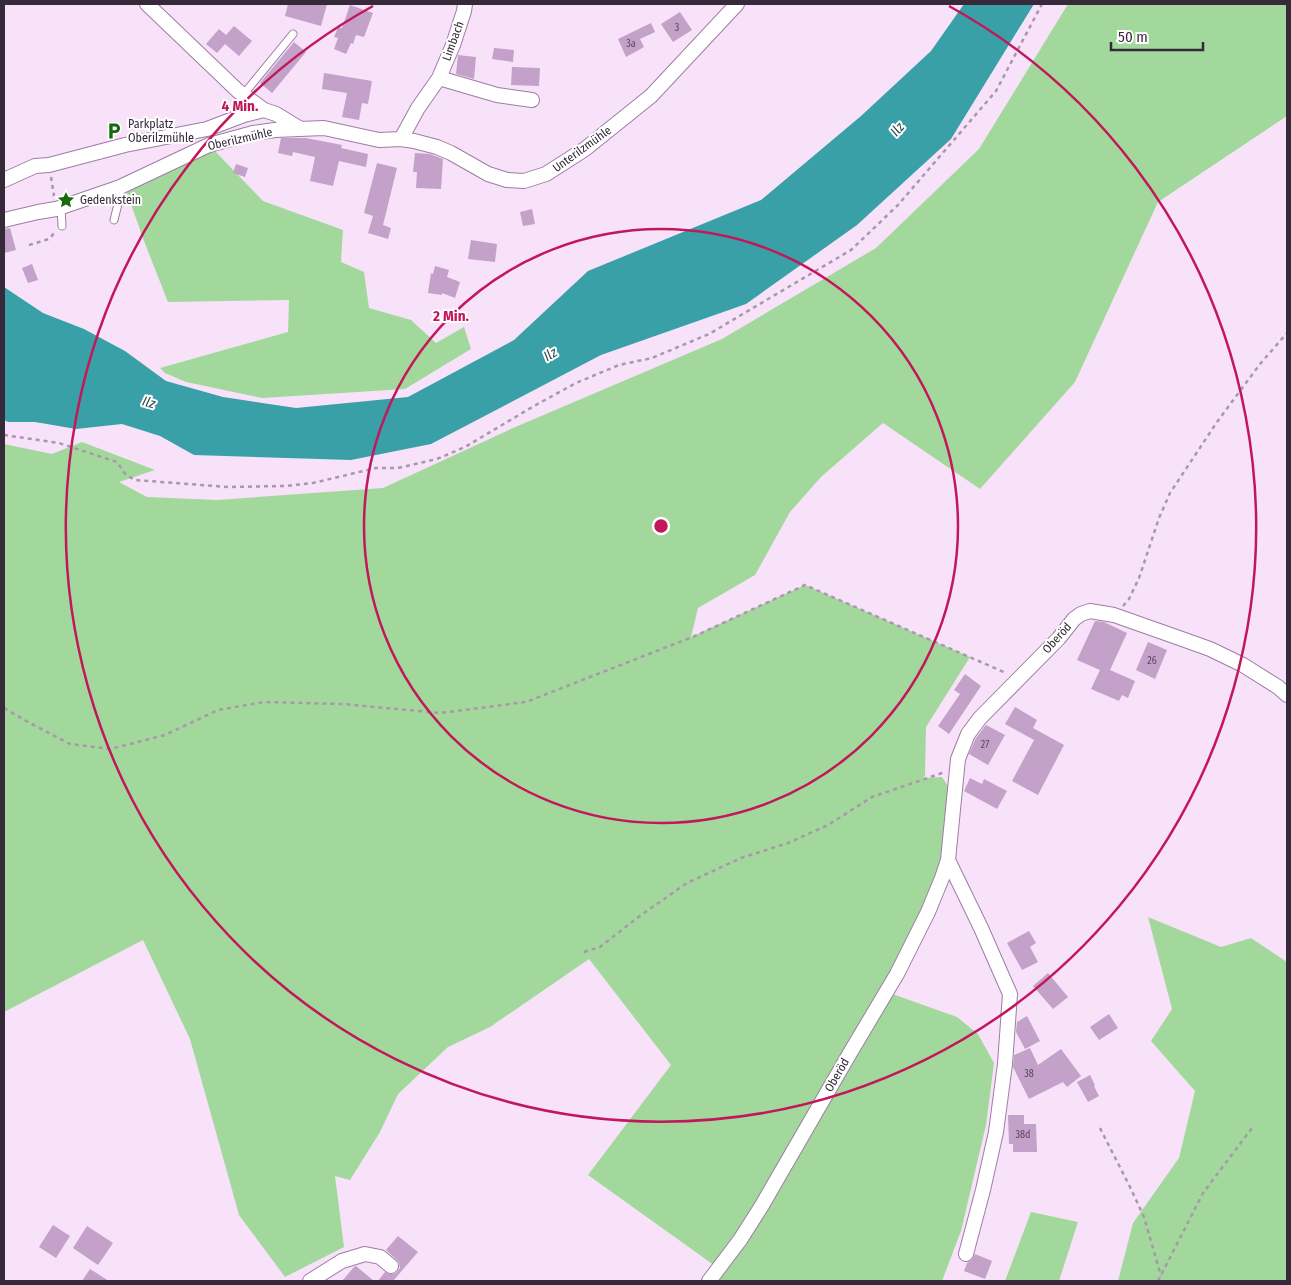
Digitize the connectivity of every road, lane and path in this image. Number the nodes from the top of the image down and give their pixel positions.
1 (147, 4) edge
2 (465, 4) edge
3 (737, 4) edge
4 (1042, 4) edge
5 (293, 34) dead end
6 (439, 78) junction
7 (243, 95) junction
8 (532, 100) dead end
9 (264, 110) junction
10 (299, 128) junction
11 (401, 140) junction
12 (49, 165) junction
13 (4, 180) edge
14 (120, 187) junction
15 (59, 209) junction
16 (4, 220) edge
17 (114, 220) dead end
18 (62, 226) joint
19 (29, 245) dead end
20 (1287, 333) edge
21 (4, 434) edge
22 (1114, 615) junction
23 (1019, 679) junction
24 (1287, 695) edge
25 (4, 708) edge
26 (958, 768) junction
27 (948, 860) junction
28 (584, 952) dead end
29 (1100, 1128) dead end
30 (1252, 1128) dead end
31 (966, 1254) dead end
32 (391, 1266) dead end
33 (1161, 1276) junction
34 (310, 1281) edge
35 (709, 1281) edge
36 (1158, 1281) edge

1 - 7 street, Oberilzmühle
2 - 6 street, Limbach
3 - 11 street, Unterilzmühle
4 - 21 path
5 - 7 lane
6 - 8 street
6 - 11 street
7 - 9 street, Oberilzmühle
9 - 10 street, Oberilzmühle
9 - 12 street, Oberilzmühle
10 - 11 street, Unterilzmühle
10 - 14 street, Oberilzmühle
12 - 13 street, Oberilzmühle
12 - 15 path
14 - 15 street, Oberilzmühle
14 - 17 lane
15 - 16 street, Oberilzmühle
15 - 18 lane
18 - 19 path
20 - 22 path
22 - 23 street, Oberöd
22 - 24 street, Oberöd
23 - 25 path
23 - 26 street, Oberöd
26 - 27 street, Oberöd
26 - 28 path
27 - 31 street
27 - 35 street, Oberöd
29 - 33 path
30 - 33 path
32 - 34 street
33 - 36 path

